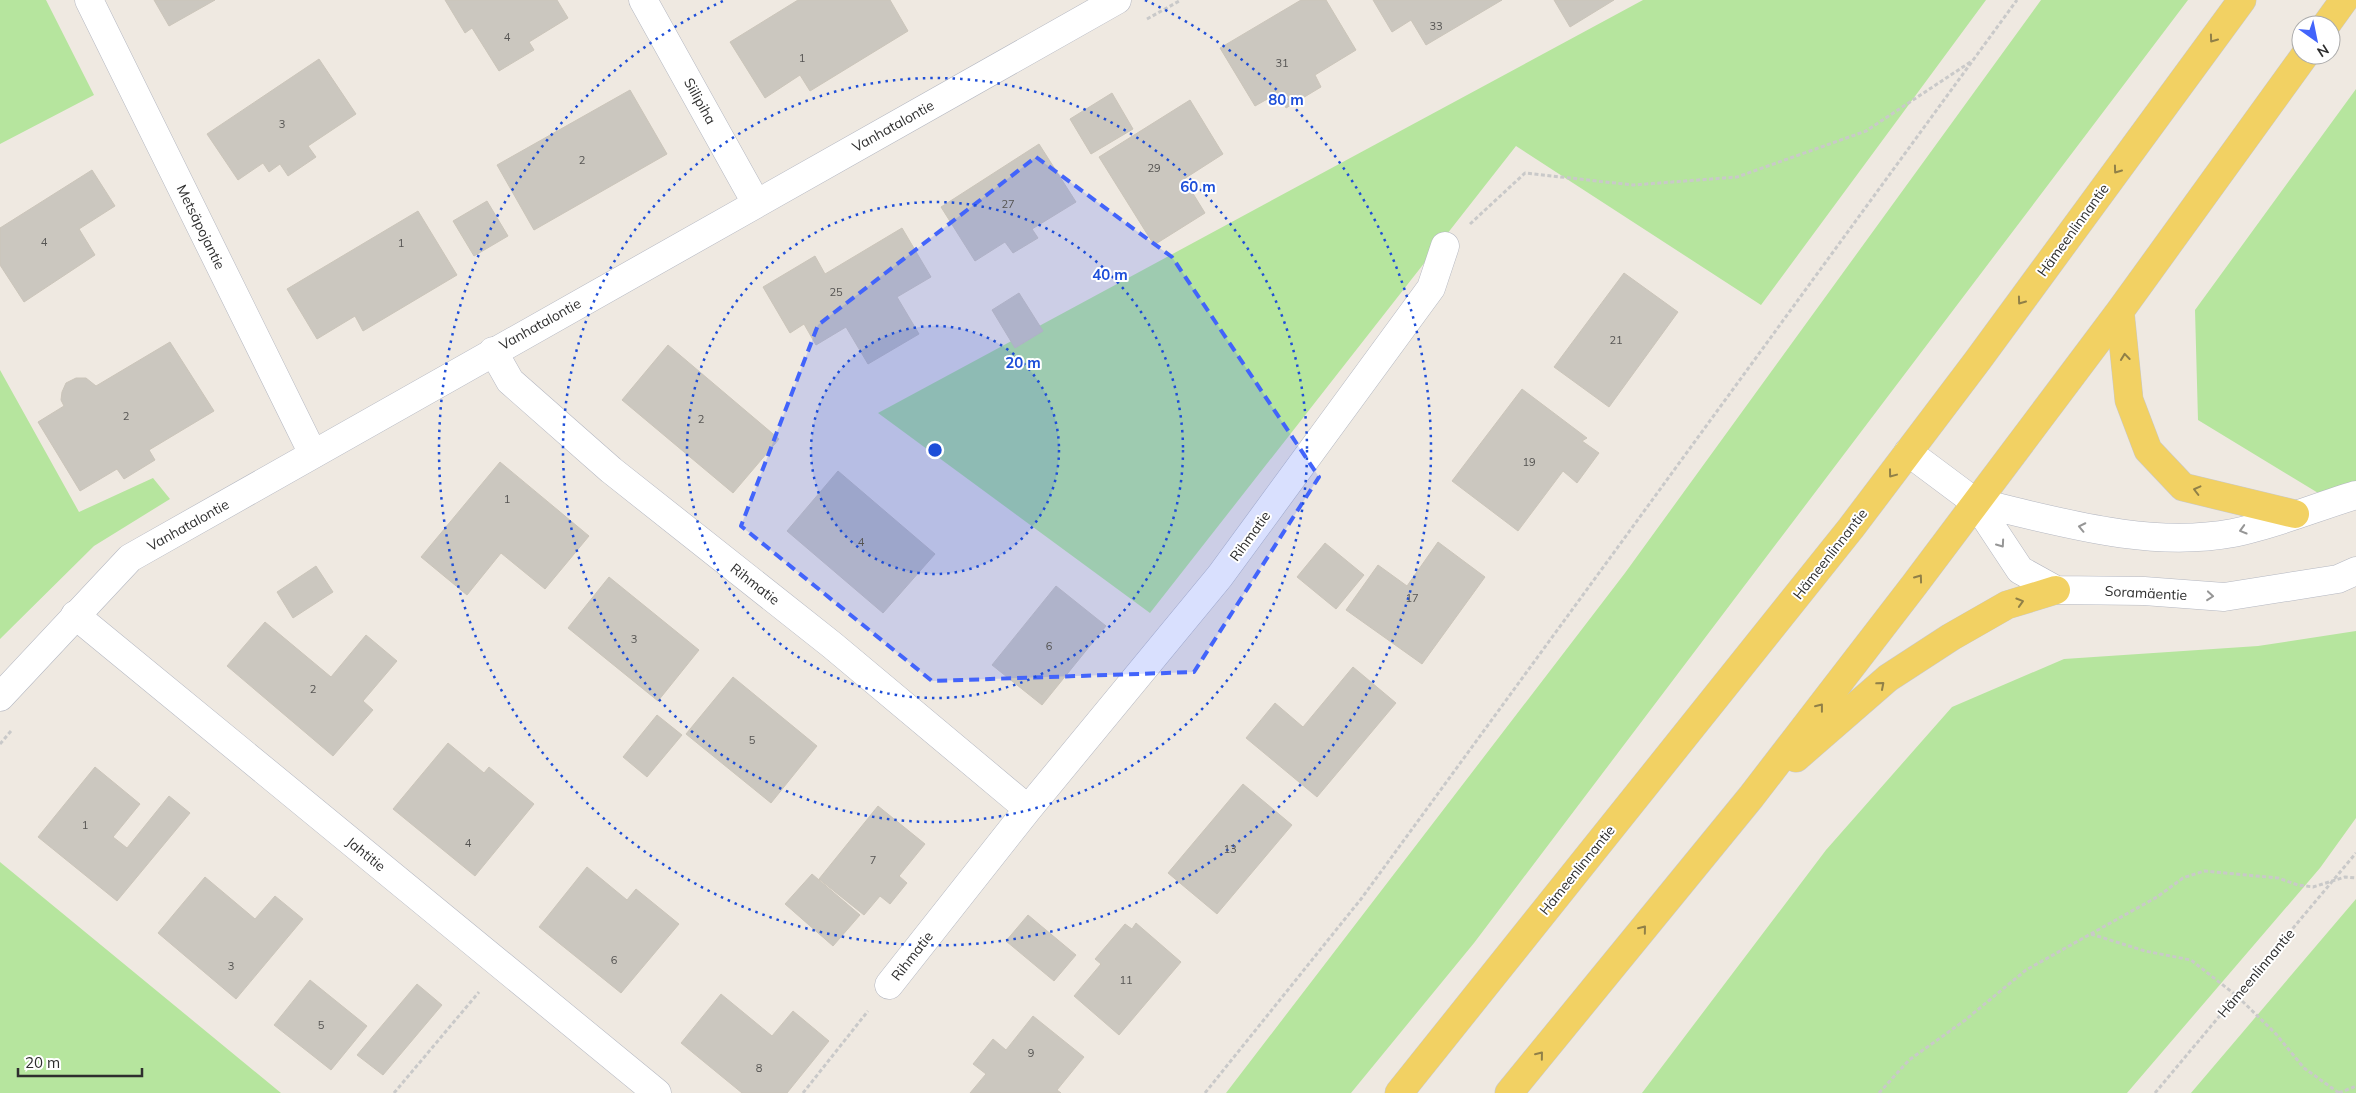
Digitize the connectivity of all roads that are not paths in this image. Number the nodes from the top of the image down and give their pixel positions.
1 (89, 0) edge
2 (643, 0) edge
3 (1117, 0) edge
4 (2242, 0) edge
5 (2344, 0) edge
6 (2333, 15) edge
7 (2297, 65) edge
8 (756, 203) junction
9 (1445, 246) road end
10 (2120, 311) junction
11 (493, 351) junction
12 (1908, 452) junction
13 (313, 454) junction
14 (2356, 495) edge
15 (1974, 502) junction
16 (2295, 514) junction
17 (2356, 572) edge
18 (2056, 590) junction
19 (75, 615) junction
20 (0, 697) edge
21 (1751, 797) junction
22 (1028, 809) junction
23 (889, 985) road end
24 (657, 1093) edge
25 (1398, 1093) edge
26 (1509, 1093) edge

1 - 13 street, Metsäpojantie
2 - 8 street, Siilipiha
3 - 8 street, Vanhatalontie
4 -> 12 main road, Hämeenlinnantie
5 - 6 main road
7 - 10 main road
8 - 11 street, Vanhatalontie
9 - 22 street, Rihmatie
10 - 15 main road
16 -> 10 main road
11 - 13 street, Vanhatalontie
11 - 22 street, Rihmatie
12 - 15 street, Soramäentie
12 -> 25 main road, Hämeenlinnantie
13 - 19 street, Vanhatalontie
14 - 16 street, Soramäentie
16 -> 15 street, Soramäentie
15 -> 18 street, Soramäentie
21 -> 15 main road
18 -> 17 street, Soramäentie
21 -> 18 main road
19 - 20 street, Vanhatalontie
19 - 24 street, Jahtitie
26 -> 21 main road
22 - 23 street, Rihmatie

